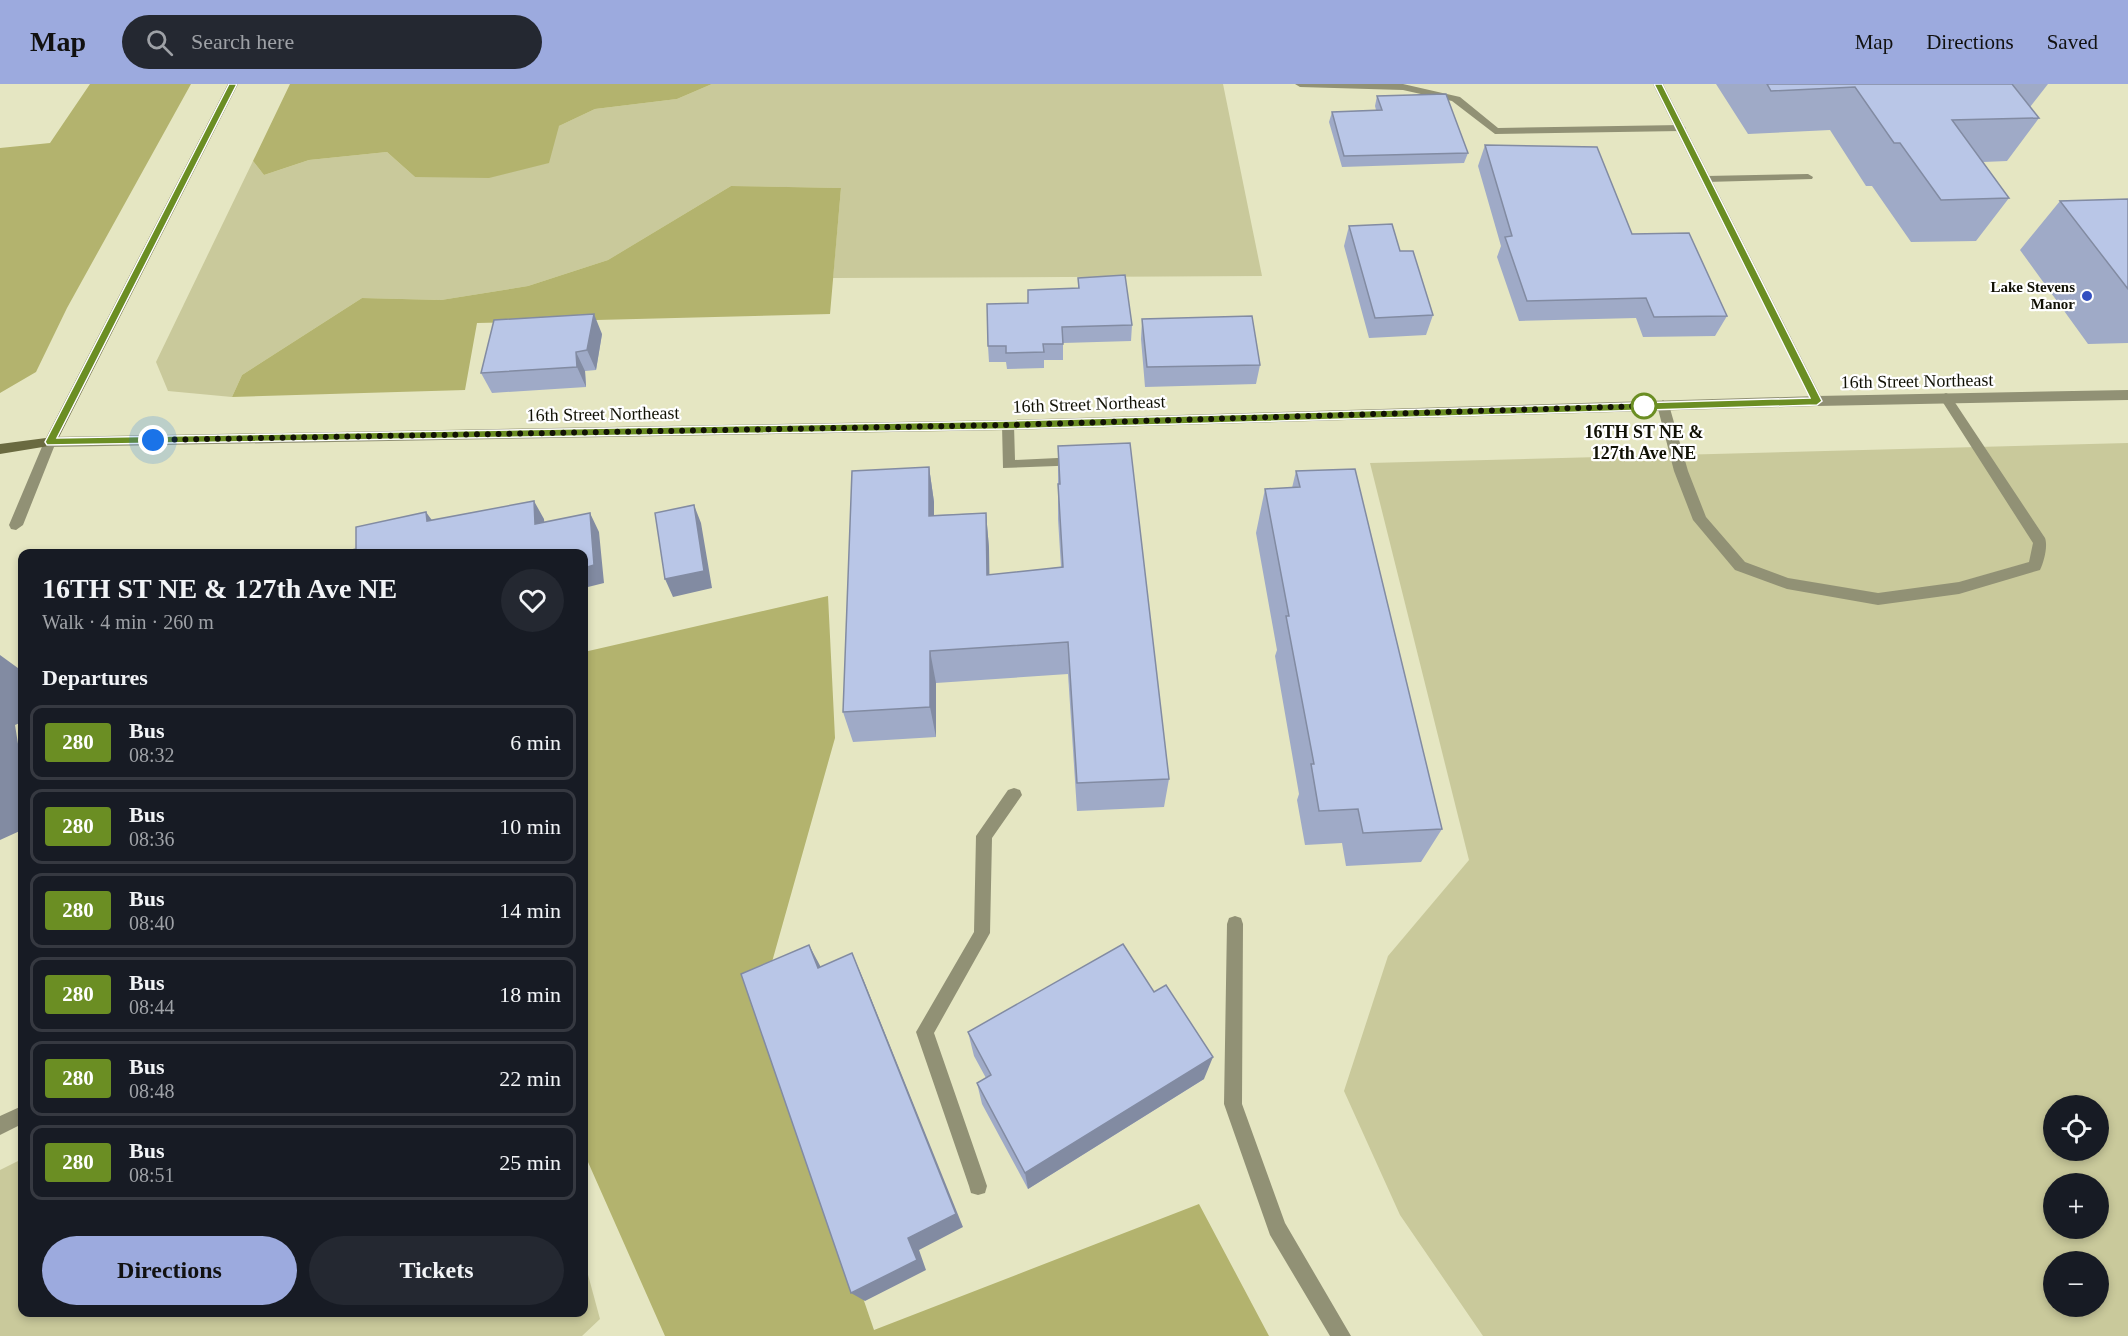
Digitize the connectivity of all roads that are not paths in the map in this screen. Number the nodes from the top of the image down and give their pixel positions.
1 (233, 84) edge
2 (1300, 84) edge
3 (1327, 84) edge
4 (1334, 84) edge
5 (1658, 84) edge
6 (1681, 128) junction
7 (1808, 177) dead end
8 (1706, 179) junction
9 (2128, 395) edge
10 (1946, 398) junction
11 (1817, 401) junction
12 (1663, 405) junction
13 (1008, 425) junction
14 (50, 442) junction
15 (0, 449) edge
16 (1095, 462) edge
17 (16, 525) dead end
18 (1014, 795) dead end
19 (1235, 924) dead end
20 (18, 1117) edge
21 (0, 1126) edge
22 (978, 1186) dead end
23 (1341, 1336) edge

1 - 14 main road
2 - 3 street
4 - 6 street
5 - 6 street
6 - 8 street
7 - 8 street
8 - 11 street
9 - 10 street, 16th Street Northeast
10 - 11 street, 16th Street Northeast
10 - 12 street
11 - 12 street, 16th Street Northeast
12 - 13 street, 16th Street Northeast
13 - 14 street, 16th Street Northeast
13 - 16 street
14 - 15 main road
14 - 17 street
18 - 22 street
19 - 23 street
20 - 21 street

